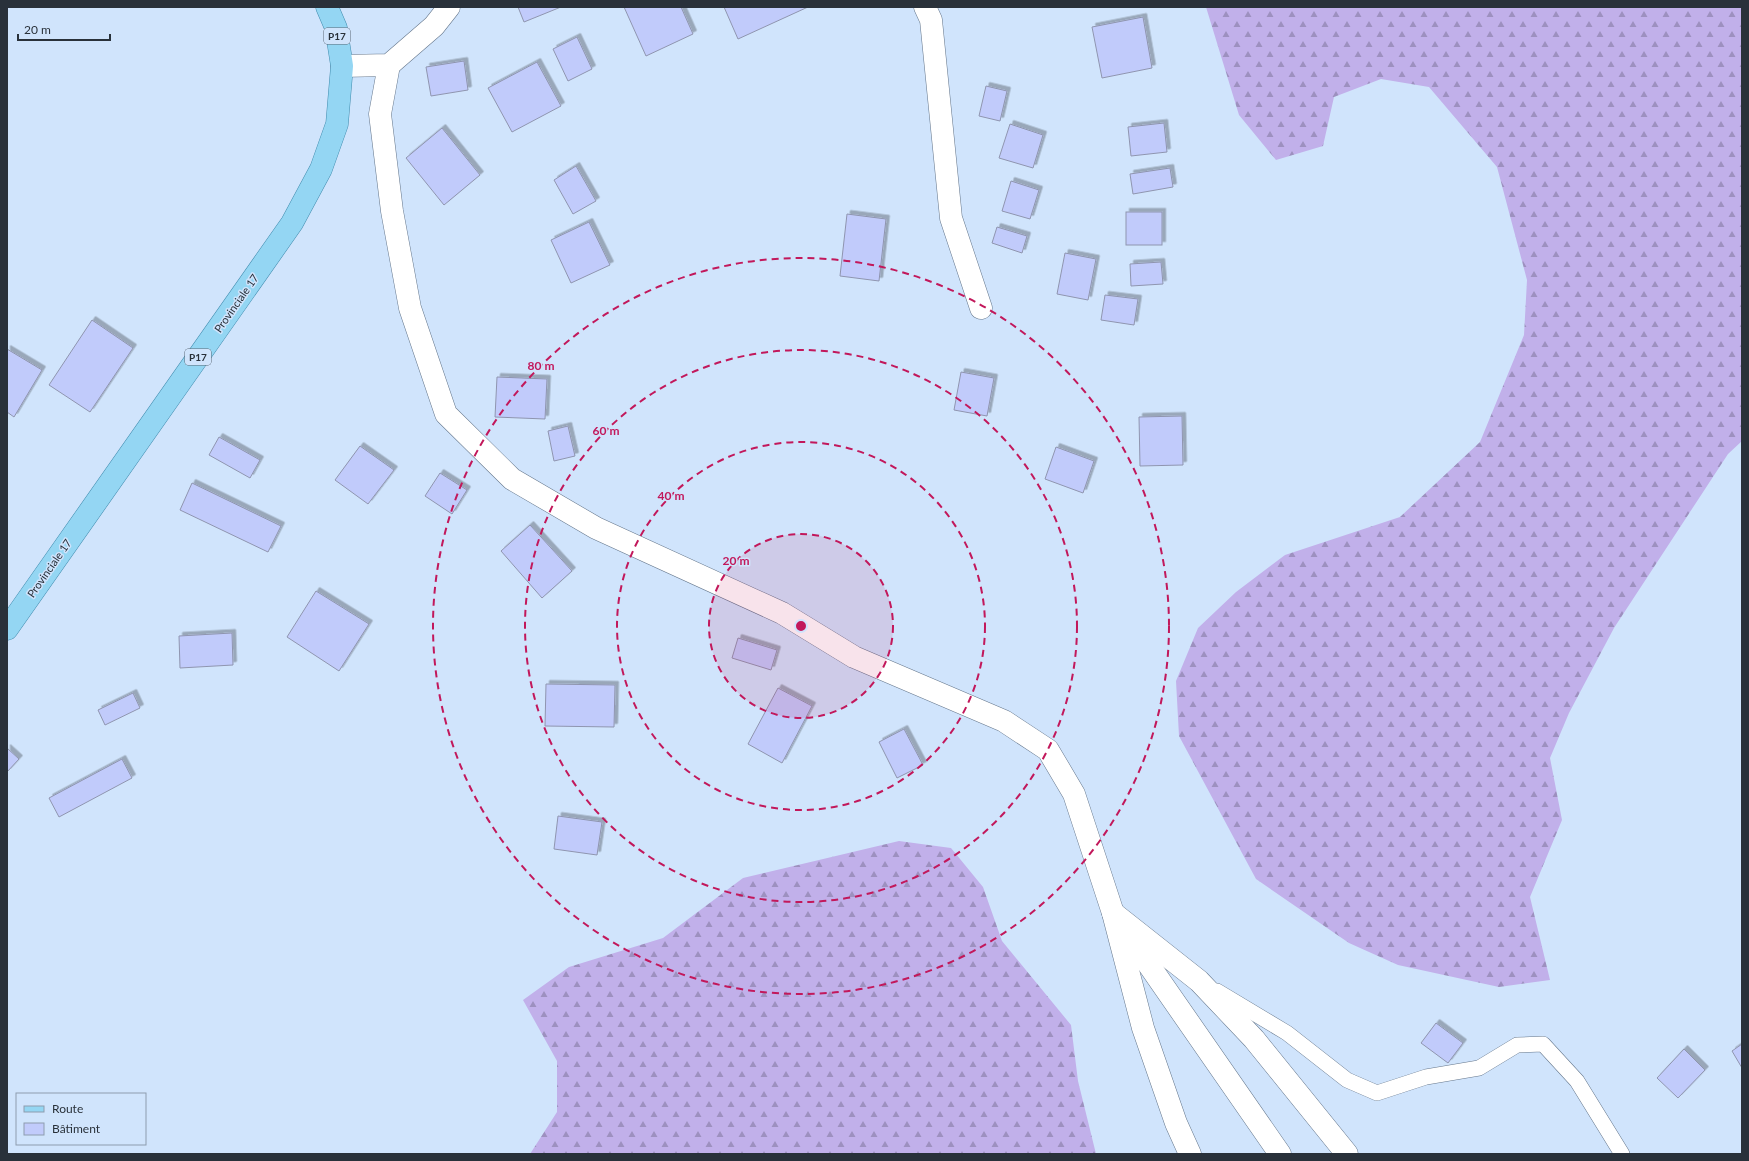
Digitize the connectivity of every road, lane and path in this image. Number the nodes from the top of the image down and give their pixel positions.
1 (327, 7) edge
2 (449, 7) edge
3 (925, 7) edge
4 (389, 65) junction
5 (342, 66) junction
6 (981, 308) dead end
7 (7, 629) edge
8 (1113, 913) junction
9 (1199, 981) junction
10 (1190, 1154) edge
11 (1280, 1154) edge
12 (1347, 1154) edge
13 (1622, 1154) edge

1 - 5 main road, Provinciale 17 / P17
2 - 4 street
3 - 6 street
4 - 5 street
4 - 8 street
5 - 7 main road, Provinciale 17 / P17
8 - 9 street
8 - 10 street
8 - 11 street
9 - 12 street
9 - 13 lane

